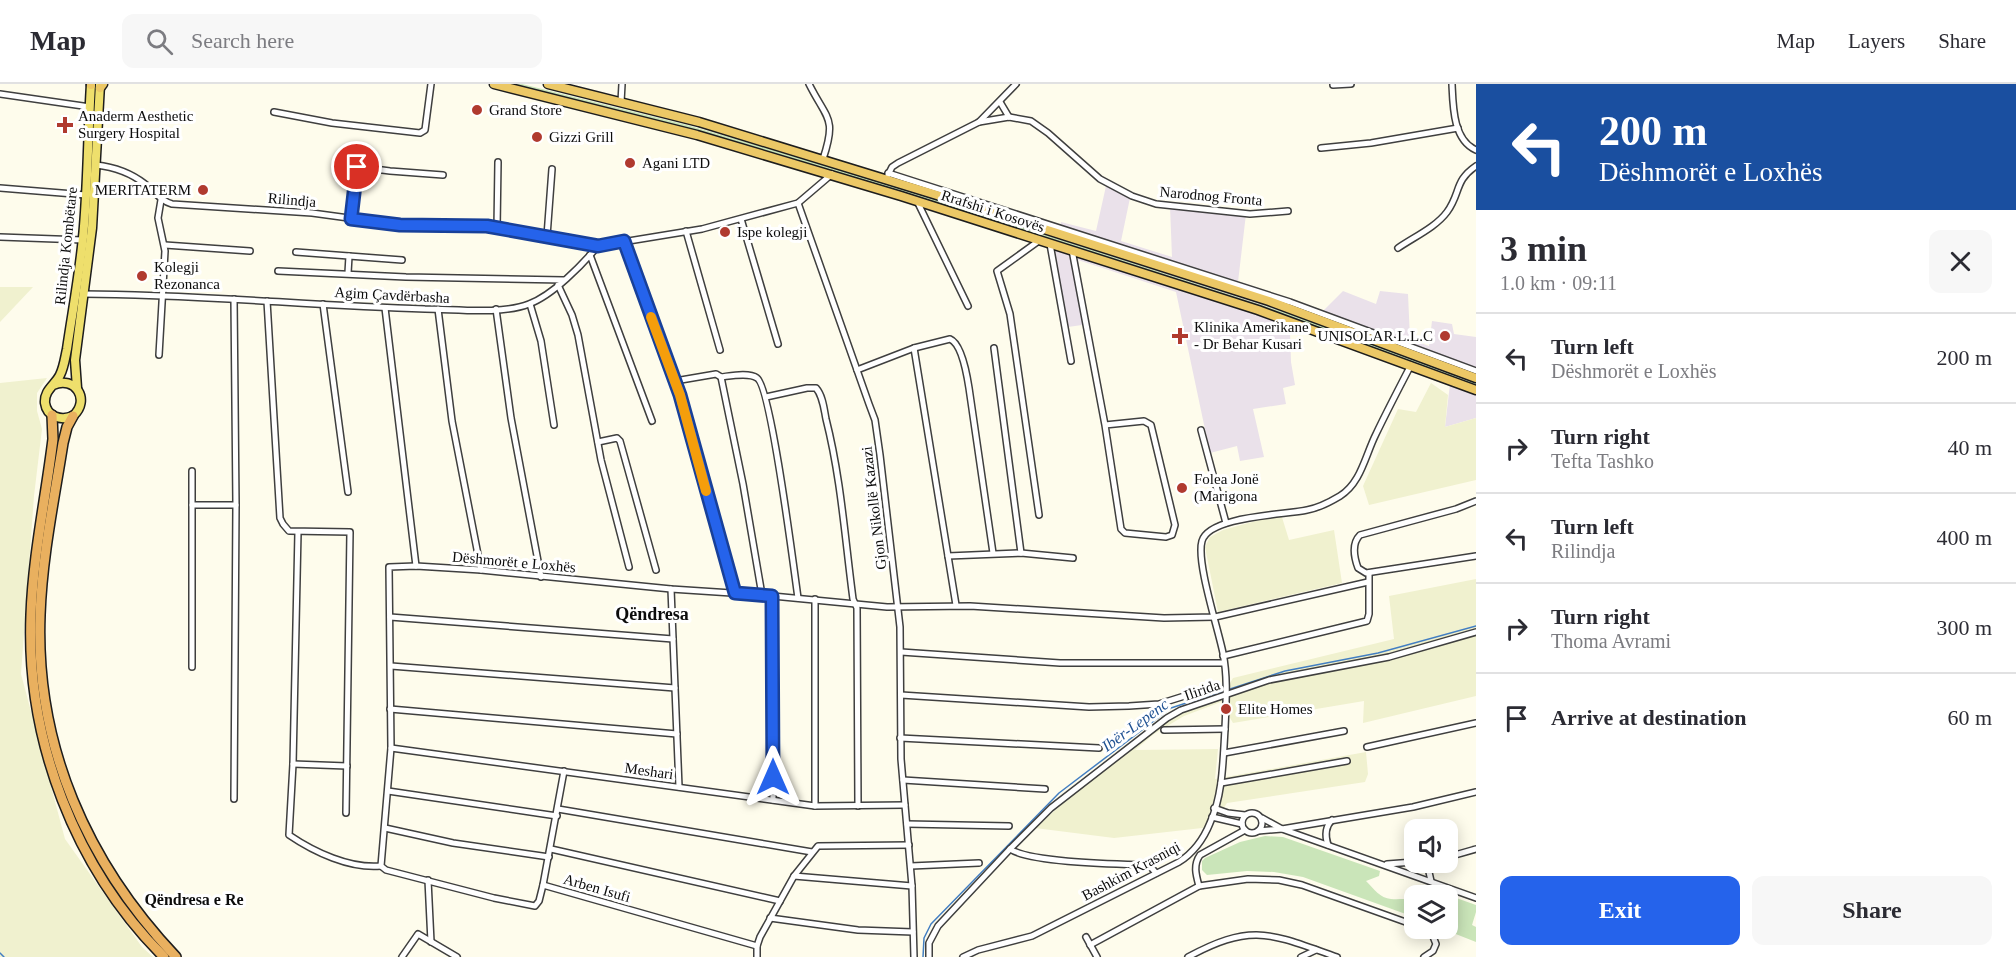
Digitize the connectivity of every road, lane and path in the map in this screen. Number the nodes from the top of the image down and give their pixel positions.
1 (431, 84) edge
2 (494, 84) edge
3 (548, 84) edge
4 (622, 84) edge
5 (809, 84) edge
6 (1016, 84) edge
7 (1351, 84) edge
8 (1452, 84) edge
9 (95, 85) edge
10 (1334, 85) edge
11 (0, 94) edge
12 (621, 102) junction
13 (1000, 102) junction
14 (90, 107) junction
15 (274, 112) dead end
16 (1009, 117) junction
17 (979, 122) junction
18 (1458, 128) junction
19 (1321, 148) dead end
20 (1476, 150) edge
21 (823, 159) junction
22 (498, 162) dead end
23 (336, 164) dead end
24 (96, 165) junction
25 (1476, 166) edge
26 (357, 167) junction
27 (552, 169) dead end
28 (832, 174) junction
29 (443, 175) dead end
30 (887, 176) junction
31 (0, 188) edge
32 (86, 195) junction
33 (162, 200) junction
34 (917, 201) junction
35 (798, 203) junction
36 (1288, 211) dead end
37 (351, 219) junction
38 (741, 219) junction
39 (497, 228) junction
40 (686, 231) junction
41 (547, 236) junction
42 (0, 237) edge
43 (83, 240) junction
44 (1040, 240) junction
45 (624, 241) junction
46 (1050, 244) junction
47 (165, 245) junction
48 (598, 246) junction
49 (1398, 248) dead end
50 (1072, 250) junction
51 (250, 251) dead end
52 (296, 252) dead end
53 (590, 255) junction
54 (349, 256) junction
55 (402, 260) dead end
56 (278, 271) dead end
57 (348, 273) junction
58 (564, 280) junction
59 (558, 285) junction
60 (83, 294) junction
61 (163, 294) junction
62 (234, 299) junction
63 (267, 301) junction
64 (322, 304) junction
65 (530, 304) junction
66 (968, 306) dead end
67 (384, 308) junction
68 (438, 309) junction
69 (496, 309) junction
70 (778, 344) dead end
71 (914, 348) junction
72 (994, 348) dead end
73 (720, 350) dead end
74 (159, 355) dead end
75 (1071, 361) dead end
76 (1411, 365) junction
77 (857, 370) junction
78 (1476, 371) edge
79 (721, 377) junction
80 (1476, 378) edge
81 (675, 381) junction
82 (53, 385) junction
83 (77, 388) junction
84 (1476, 390) edge
85 (766, 397) junction
86 (52, 415) junction
87 (73, 416) junction
88 (652, 421) dead end
89 (554, 425) dead end
90 (1105, 425) junction
91 (1202, 430) dead end
92 (598, 442) junction
93 (192, 471) dead end
94 (348, 492) dead end
95 (1476, 501) edge
96 (192, 505) junction
97 (236, 505) junction
98 (1039, 515) dead end
99 (1226, 523) junction
100 (298, 532) junction
101 (993, 553) junction
102 (1021, 553) junction
103 (948, 556) junction
104 (1476, 556) edge
105 (1073, 558) dead end
106 (417, 566) junction
107 (628, 567) dead end
108 (481, 570) junction
109 (656, 570) dead end
110 (1368, 573) junction
111 (541, 577) junction
112 (1368, 582) junction
113 (671, 589) junction
114 (735, 593) junction
115 (762, 595) junction
116 (772, 596) junction
117 (798, 598) junction
118 (815, 599) junction
119 (855, 604) junction
120 (956, 605) junction
121 (898, 607) junction
122 (390, 616) junction
123 (1215, 617) junction
124 (1476, 632) edge
125 (674, 639) junction
126 (901, 652) junction
127 (1223, 656) junction
128 (1224, 663) junction
129 (391, 666) junction
130 (192, 667) dead end
131 (675, 688) junction
132 (1194, 693) dead end
133 (1227, 694) junction
134 (901, 695) junction
135 (390, 709) junction
136 (1476, 723) edge
137 (1224, 729) junction
138 (1164, 730) dead end
139 (1344, 731) dead end
140 (677, 734) junction
141 (900, 738) junction
142 (1367, 747) dead end
143 (391, 748) junction
144 (1099, 748) dead end
145 (1224, 753) junction
146 (1347, 761) dead end
147 (293, 764) junction
148 (347, 765) junction
149 (564, 771) junction
150 (903, 780) junction
151 (1221, 783) junction
152 (679, 787) junction
153 (1045, 789) dead end
154 (388, 791) junction
155 (1476, 792) edge
156 (234, 799) dead end
157 (773, 800) junction
158 (905, 805) junction
159 (815, 806) junction
160 (858, 806) junction
161 (1214, 808) junction
162 (346, 813) dead end
163 (557, 813) junction
164 (1245, 815) junction
165 (1212, 817) junction
166 (1262, 819) junction
167 (1332, 820) junction
168 (907, 824) junction
169 (1242, 824) junction
170 (1009, 826) dead end
171 (385, 828) junction
172 (1282, 829) junction
173 (1245, 830) junction
174 (1258, 831) junction
175 (909, 845) junction
176 (1328, 845) junction
177 (551, 849) junction
178 (1010, 849) junction
179 (1476, 849) edge
180 (812, 852) junction
181 (1458, 854) edge
182 (549, 857) junction
183 (979, 863) dead end
184 (1404, 863) edge
185 (1382, 864) junction
186 (381, 866) junction
187 (911, 866) junction
188 (1156, 873) junction
189 (1429, 873) edge
190 (795, 876) junction
191 (428, 880) junction
192 (1431, 881) junction
193 (543, 885) junction
194 (912, 886) junction
195 (1199, 886) junction
196 (1476, 898) edge
197 (780, 901) junction
198 (770, 918) junction
199 (1404, 921) edge
200 (913, 932) junction
201 (1086, 937) dead end
202 (1435, 939) edge
203 (431, 942) junction
204 (1090, 945) junction
205 (757, 946) junction
206 (1316, 950) junction
207 (164, 957) edge
208 (176, 957) edge
209 (402, 957) edge
210 (457, 957) edge
211 (757, 957) edge
212 (914, 957) edge
213 (929, 957) edge
214 (963, 957) edge
215 (1096, 957) edge
216 (1188, 957) edge
217 (1301, 957) edge
218 (1337, 957) edge
219 (1424, 957) edge

1 - 15 street
2 - 28 highway, Rrafshi i Kosovës
3 - 12 highway, Rrafshi i Kosovës
4 - 12 street
5 - 21 street
6 - 13 street
7 - 10 street
8 - 18 street
9 - 14 main road, Rilindja Kombëtare
9 - 24 main road, Rilindja Kombëtare
11 - 14 street
12 - 21 highway, Rrafshi i Kosovës
13 - 16 street
13 - 17 street
14 - 32 main road, Rilindja Kombëtare
16 - 17 street, Narodnog Fronta
16 - 36 street, Narodnog Fronta
17 - 30 street
18 - 19 street
18 - 20 street
21 - 30 highway, Rrafshi i Kosovës
22 - 39 street
23 - 26 street
24 - 33 street
24 - 60 main road, Rilindja Kombëtare
25 - 49 street
26 - 29 street
26 - 37 street
27 - 41 street
28 - 34 highway, Rrafshi i Kosovës
28 - 35 street
30 - 78 street, Rrafshi i Kosovës
30 - 80 highway, Rrafshi i Kosovës
31 - 32 street
32 - 43 main road, Rilindja Kombëtare
33 - 37 street, Rilindja
33 - 47 street
34 - 44 highway, Rrafshi i Kosovës
34 - 66 street
35 - 38 street
35 - 77 street, Gjon Nikollë Kazazi
37 - 39 street, Rilindja
38 - 40 street
38 - 70 street
39 - 41 street, Rilindja
40 - 45 street
40 - 73 street
41 - 48 street, Rilindja
42 - 43 street
43 - 82 main road, Rilindja Kombëtare
44 - 46 highway, Rrafshi i Kosovës
44 - 98 street
45 - 48 street
45 - 81 street
46 - 50 highway, Rrafshi i Kosovës
46 - 75 street
47 - 51 street
47 - 61 street
48 - 53 street, Agim Çavdërbasha
50 - 76 highway, Rrafshi i Kosovës
50 - 90 street
52 - 54 street
53 - 58 street, Agim Çavdërbasha
53 - 88 street
54 - 55 street
54 - 57 street
56 - 57 street
57 - 58 street
58 - 59 street, Agim Çavdërbasha
59 - 65 street, Agim Çavdërbasha
59 - 92 street
60 - 61 street, Agim Çavdërbasha
60 - 83 main road, Rilindja Kombëtare
61 - 62 street, Agim Çavdërbasha
61 - 74 street
62 - 63 street, Agim Çavdërbasha
62 - 97 street
63 - 64 street, Agim Çavdërbasha
63 - 100 street
64 - 67 street, Agim Çavdërbasha
64 - 94 street
65 - 69 street, Agim Çavdërbasha
65 - 89 street
67 - 68 street, Agim Çavdërbasha
67 - 106 street
68 - 69 street, Agim Çavdërbasha
68 - 108 street
69 - 111 street
71 - 77 street
71 - 101 street
71 - 103 street
72 - 102 street
76 - 84 highway, Rrafshi i Kosovës
76 - 99 street
77 - 121 street, Gjon Nikollë Kazazi
79 - 81 street
79 - 85 street
79 - 115 street
81 - 114 street
82 - 83 main road
82 - 86 main road
83 - 87 main road
85 - 117 street
85 - 119 street
86 - 87 main road
86 - 207 highway
87 - 208 highway
90 - 90 street
91 - 99 street
92 - 107 street
92 - 109 street
93 - 96 street
95 - 110 street
96 - 97 street
96 - 130 street
97 - 156 street
99 - 123 street, Bashkim Krasniqi
100 - 147 street
100 - 148 street
101 - 102 street
101 - 103 street
102 - 105 street
103 - 120 street
104 - 110 street
106 - 108 street, Dëshmorët e Loxhës
106 - 122 street, Dëshmorët e Loxhës
108 - 111 street, Dëshmorët e Loxhës
110 - 112 street
111 - 113 street, Dëshmorët e Loxhës
112 - 123 street, Dëshmorët e Loxhës
112 - 127 street
113 - 114 street, Dëshmorët e Loxhës
113 - 125 street
114 - 115 street, Dëshmorët e Loxhës
115 - 116 street, Dëshmorët e Loxhës
116 - 117 street, Dëshmorët e Loxhës
116 - 157 street
117 - 118 street, Dëshmorët e Loxhës
118 - 119 street, Dëshmorët e Loxhës
118 - 159 street
119 - 121 street, Dëshmorët e Loxhës
119 - 160 street
120 - 121 street, Dëshmorët e Loxhës
120 - 123 street, Dëshmorët e Loxhës
121 - 126 street, Gjon Nikollë Kazazi
122 - 125 street
122 - 129 street, Dëshmorët e Loxhës
123 - 127 street, Bashkim Krasniqi
124 - 133 street, Ilirida
125 - 131 street
126 - 128 street
126 - 134 street, Gjon Nikollë Kazazi
127 - 128 street, Bashkim Krasniqi
128 - 133 street, Bashkim Krasniqi
129 - 131 street
129 - 135 street, Dëshmorët e Loxhës
131 - 140 street
132 - 134 street
133 - 137 street, Bashkim Krasniqi
133 - 178 street, Ilirida
134 - 141 street, Gjon Nikollë Kazazi
135 - 140 street
135 - 143 street, Dëshmorët e Loxhës
136 - 142 street
137 - 138 street
137 - 145 street, Bashkim Krasniqi
139 - 145 street
140 - 152 street
141 - 144 street
141 - 150 street, Gjon Nikollë Kazazi
143 - 149 street, Meshari
143 - 154 street, Dëshmorët e Loxhës
145 - 151 street, Bashkim Krasniqi
146 - 151 street
147 - 148 street
147 - 186 street
148 - 162 street
149 - 152 street, Meshari
149 - 163 street, Arben Isufi
150 - 153 street
150 - 158 street, Gjon Nikollë Kazazi
151 - 161 street, Bashkim Krasniqi
152 - 157 street, Meshari
154 - 163 street
154 - 171 street, Dëshmorët e Loxhës
155 - 167 street
157 - 159 street, Meshari
158 - 160 street, Meshari
158 - 168 street, Gjon Nikollë Kazazi
159 - 160 street, Meshari
161 - 164 street
161 - 165 street, Bashkim Krasniqi
163 - 177 street, Arben Isufi
163 - 180 street
164 - 166 street
164 - 169 street
165 - 169 street
165 - 188 street, Bashkim Krasniqi
166 - 172 street
166 - 174 street
167 - 172 street
167 - 176 street
168 - 170 street
168 - 175 street, Gjon Nikollë Kazazi
169 - 173 street
171 - 182 street
171 - 186 street, Dëshmorët e Loxhës
172 - 174 street
172 - 176 street
173 - 174 street
173 - 195 street
175 - 180 street
175 - 187 street, Gjon Nikollë Kazazi
176 - 185 street
177 - 182 street, Arben Isufi
177 - 197 street
178 - 188 street
178 - 213 street, Ilirida
179 - 181 street
180 - 190 street
182 - 193 street, Arben Isufi
183 - 187 street
184 - 185 street
185 - 192 street
186 - 191 street
187 - 194 street, Gjon Nikollë Kazazi
188 - 214 street, Bashkim Krasniqi
189 - 192 street
190 - 194 street
190 - 197 street
191 - 193 street
191 - 203 street
192 - 196 street
193 - 205 street, Arben Isufi
194 - 200 street, Gjon Nikollë Kazazi
195 - 199 street
195 - 204 street
197 - 198 street
198 - 200 street
198 - 205 street
200 - 212 street, Gjon Nikollë Kazazi
201 - 204 street
202 - 219 street
203 - 209 street
203 - 210 street
204 - 215 street
205 - 211 street
206 - 216 street
206 - 217 street
206 - 218 street

